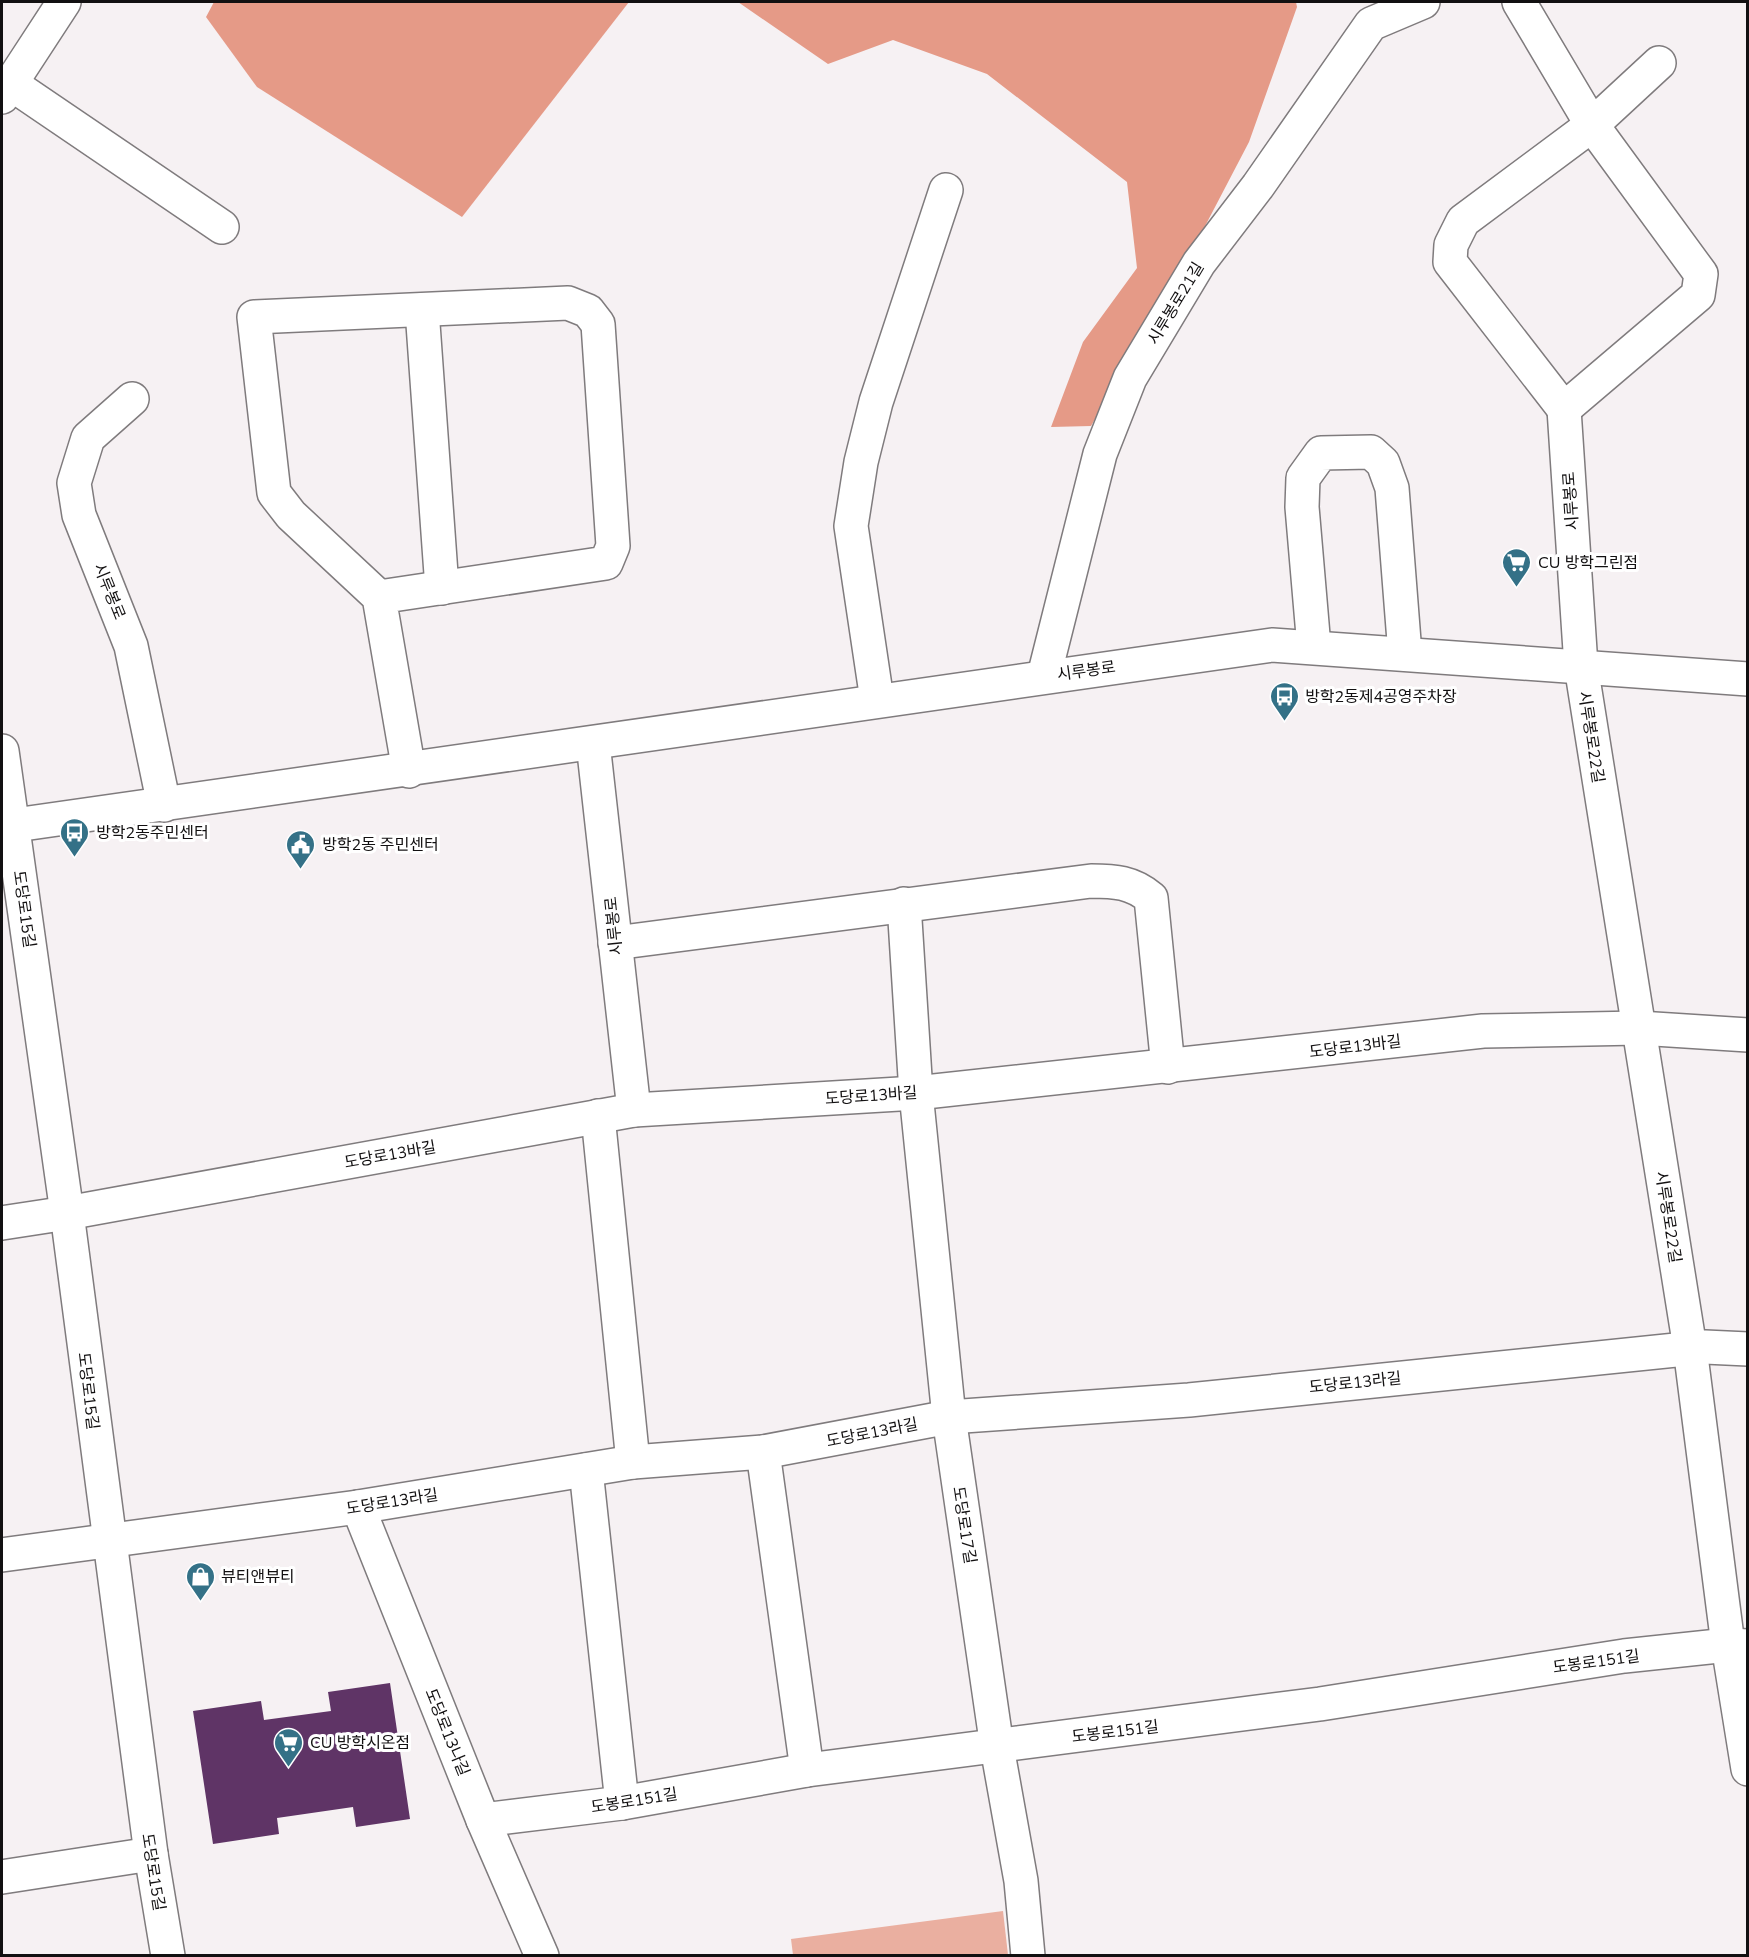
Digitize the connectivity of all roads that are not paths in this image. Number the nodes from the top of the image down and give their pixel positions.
1 (64, 2) edge
2 (1423, 2) edge
3 (1520, 2) edge
4 (1659, 63) dead end
5 (6, 90) edge
6 (1592, 126) junction
7 (946, 190) dead end
8 (222, 227) dead end
9 (422, 309) junction
10 (132, 399) dead end
11 (1564, 409) junction
12 (442, 588) junction
13 (379, 597) junction
14 (1314, 647) junction
15 (1405, 654) junction
16 (1581, 666) junction
17 (1044, 676) junction
18 (1748, 679) edge
19 (877, 700) junction
20 (593, 743) junction
21 (2, 751) edge
22 (409, 771) junction
23 (164, 805) junction
24 (8, 827) edge
25 (904, 904) junction
26 (615, 943) junction
27 (1640, 1028) junction
28 (1748, 1035) edge
29 (1168, 1067) junction
30 (916, 1093) junction
31 (634, 1110) junction
32 (598, 1116) junction
33 (67, 1213) junction
34 (2, 1223) edge
35 (1690, 1348) junction
36 (1748, 1349) edge
37 (949, 1417) junction
38 (763, 1452) junction
39 (633, 1462) junction
40 (586, 1470) junction
41 (358, 1507) junction
42 (108, 1542) junction
43 (2, 1555) edge
44 (1738, 1645) edge
45 (997, 1747) junction
46 (1748, 1769) edge
47 (807, 1770) junction
48 (622, 1803) junction
49 (483, 1820) junction
50 (151, 1854) junction
51 (2, 1877) edge
52 (168, 1956) edge
53 (542, 1956) edge
54 (1028, 1956) edge

1 - 5 street
2 - 17 street, 시루봉로21길
3 - 6 street
4 - 6 street
5 - 8 street
6 - 11 street
6 - 11 street
7 - 19 street
9 - 12 street
9 - 12 street
9 - 13 street
10 - 23 street, 시루봉로
11 - 16 street, 시루봉로
12 - 13 street
13 - 22 street
14 - 15 street, 시루봉로
14 - 15 street
14 - 17 street, 시루봉로
15 - 16 street, 시루봉로
16 - 18 street, 시루봉로
16 - 27 street, 시루봉로22길
17 - 19 street, 시루봉로
19 - 20 street, 시루봉로
20 - 22 street, 시루봉로
20 - 26 street, 시루봉로
21 - 24 street, 도당로15길
22 - 23 street, 시루봉로
23 - 24 street, 시루봉로
24 - 33 street, 도당로15길
25 - 26 street
25 - 29 street
25 - 30 street, 도당로17길
26 - 31 street, 시루봉로
27 - 28 street, 도당로13바길
27 - 29 street, 도당로13바길
27 - 35 street, 시루봉로22길
29 - 30 street, 도당로13바길
30 - 31 street, 도당로13바길
30 - 37 street, 도당로17길
31 - 32 street, 도당로13바길
32 - 33 street, 도당로13바길
32 - 39 street
33 - 34 street, 도당로13바길
33 - 42 street, 도당로15길
35 - 36 street, 도당로13라길
35 - 37 street, 도당로13라길
35 - 44 street, 시루봉로22길
37 - 38 street, 도당로13라길
37 - 45 street, 도당로17길
38 - 39 street, 도당로13라길
38 - 47 street
39 - 40 street, 도당로13라길
40 - 41 street, 도당로13라길
40 - 48 street
41 - 42 street, 도당로13라길
41 - 49 street, 도당로13나길
42 - 43 street, 도당로13라길
42 - 50 street, 도당로15길
44 - 45 street, 도봉로151길
44 - 46 street, 시루봉로22길
45 - 47 street, 도봉로151길
45 - 54 street, 도당로17길
47 - 48 street, 도봉로151길
48 - 49 street, 도봉로151길
49 - 53 street, 도당로13나길
50 - 51 street
50 - 52 street, 도당로15길

